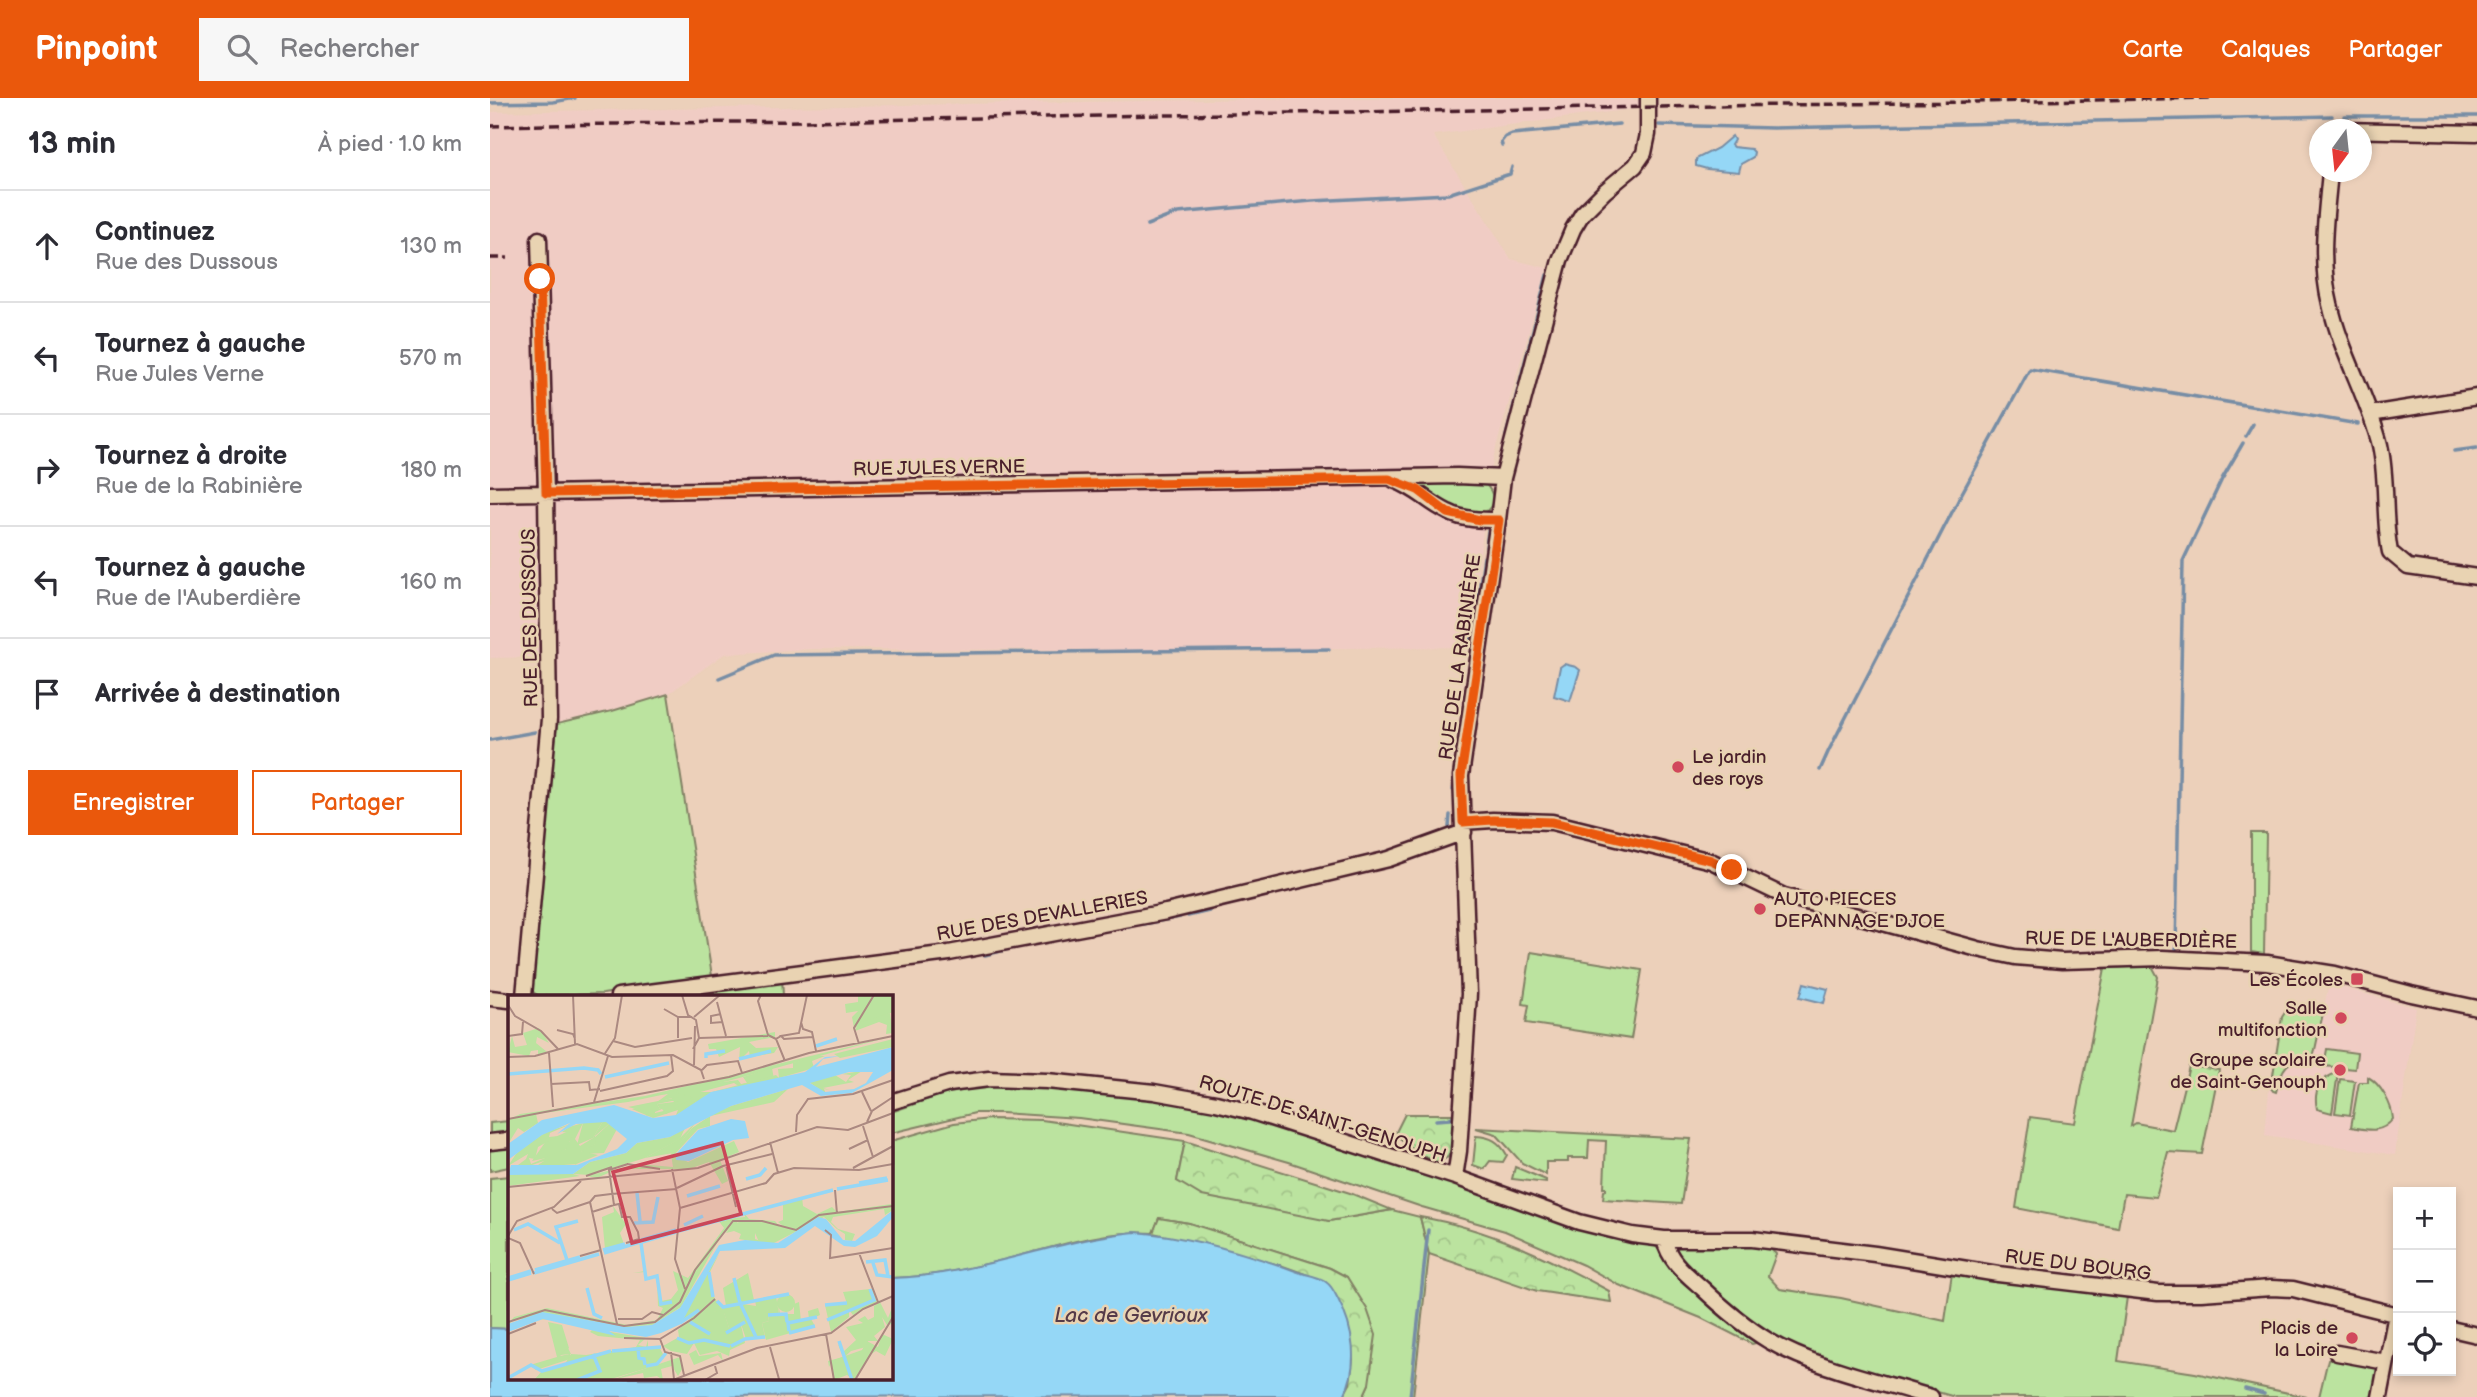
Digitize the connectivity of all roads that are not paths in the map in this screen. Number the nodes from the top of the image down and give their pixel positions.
1 (1648, 98) edge
2 (2372, 131) edge
3 (2477, 133) edge
4 (2329, 182) edge
5 (539, 239) dead end
6 (2477, 397) edge
7 (2370, 414) junction
8 (1503, 478) junction
9 (1389, 479) junction
10 (546, 493) junction
11 (490, 494) edge
12 (1499, 520) junction
13 (2477, 578) edge
14 (1464, 827) junction
15 (524, 995) edge
16 (626, 995) edge
17 (490, 998) edge
18 (508, 1000) edge
19 (2477, 1008) edge
20 (892, 1102) edge
21 (508, 1140) edge
22 (490, 1142) edge
23 (1455, 1177) junction
24 (1664, 1238) junction
25 (2393, 1314) edge
26 (2456, 1330) edge
27 (2393, 1332) edge
28 (2477, 1335) edge
29 (2337, 1353) dead end
30 (2386, 1362) junction
31 (1931, 1397) edge
32 (2380, 1397) edge

1 - 8 street, RUE DE LA RABINIÈRE
2 - 3 street
4 - 7 street
5 - 10 street, RUE DES DUSSOUS
6 - 7 street
7 - 13 street
8 - 9 street, RUE JULES VERNE
8 - 12 street, RUE DE LA RABINIÈRE
9 - 10 street, RUE JULES VERNE
9 - 12 street, RUE JULES VERNE
10 - 11 street, RUE JULES VERNE
10 - 15 street, RUE DES DUSSOUS
12 - 14 street, RUE DE LA RABINIÈRE
14 - 16 street, RUE DES DEVALLERIES
14 - 19 street, RUE DE L'AUBERDIÈRE
14 - 23 street, RUE DE LA RABINIÈRE
17 - 18 street
20 - 23 street, ROUTE DE SAINT-GENOUPH
21 - 22 street
23 - 24 street, ROUTE DE SAINT-GENOUPH
24 - 25 street, RUE DU BOURG
24 - 31 street
26 - 28 street
27 - 30 street
29 - 30 street
30 - 32 street

